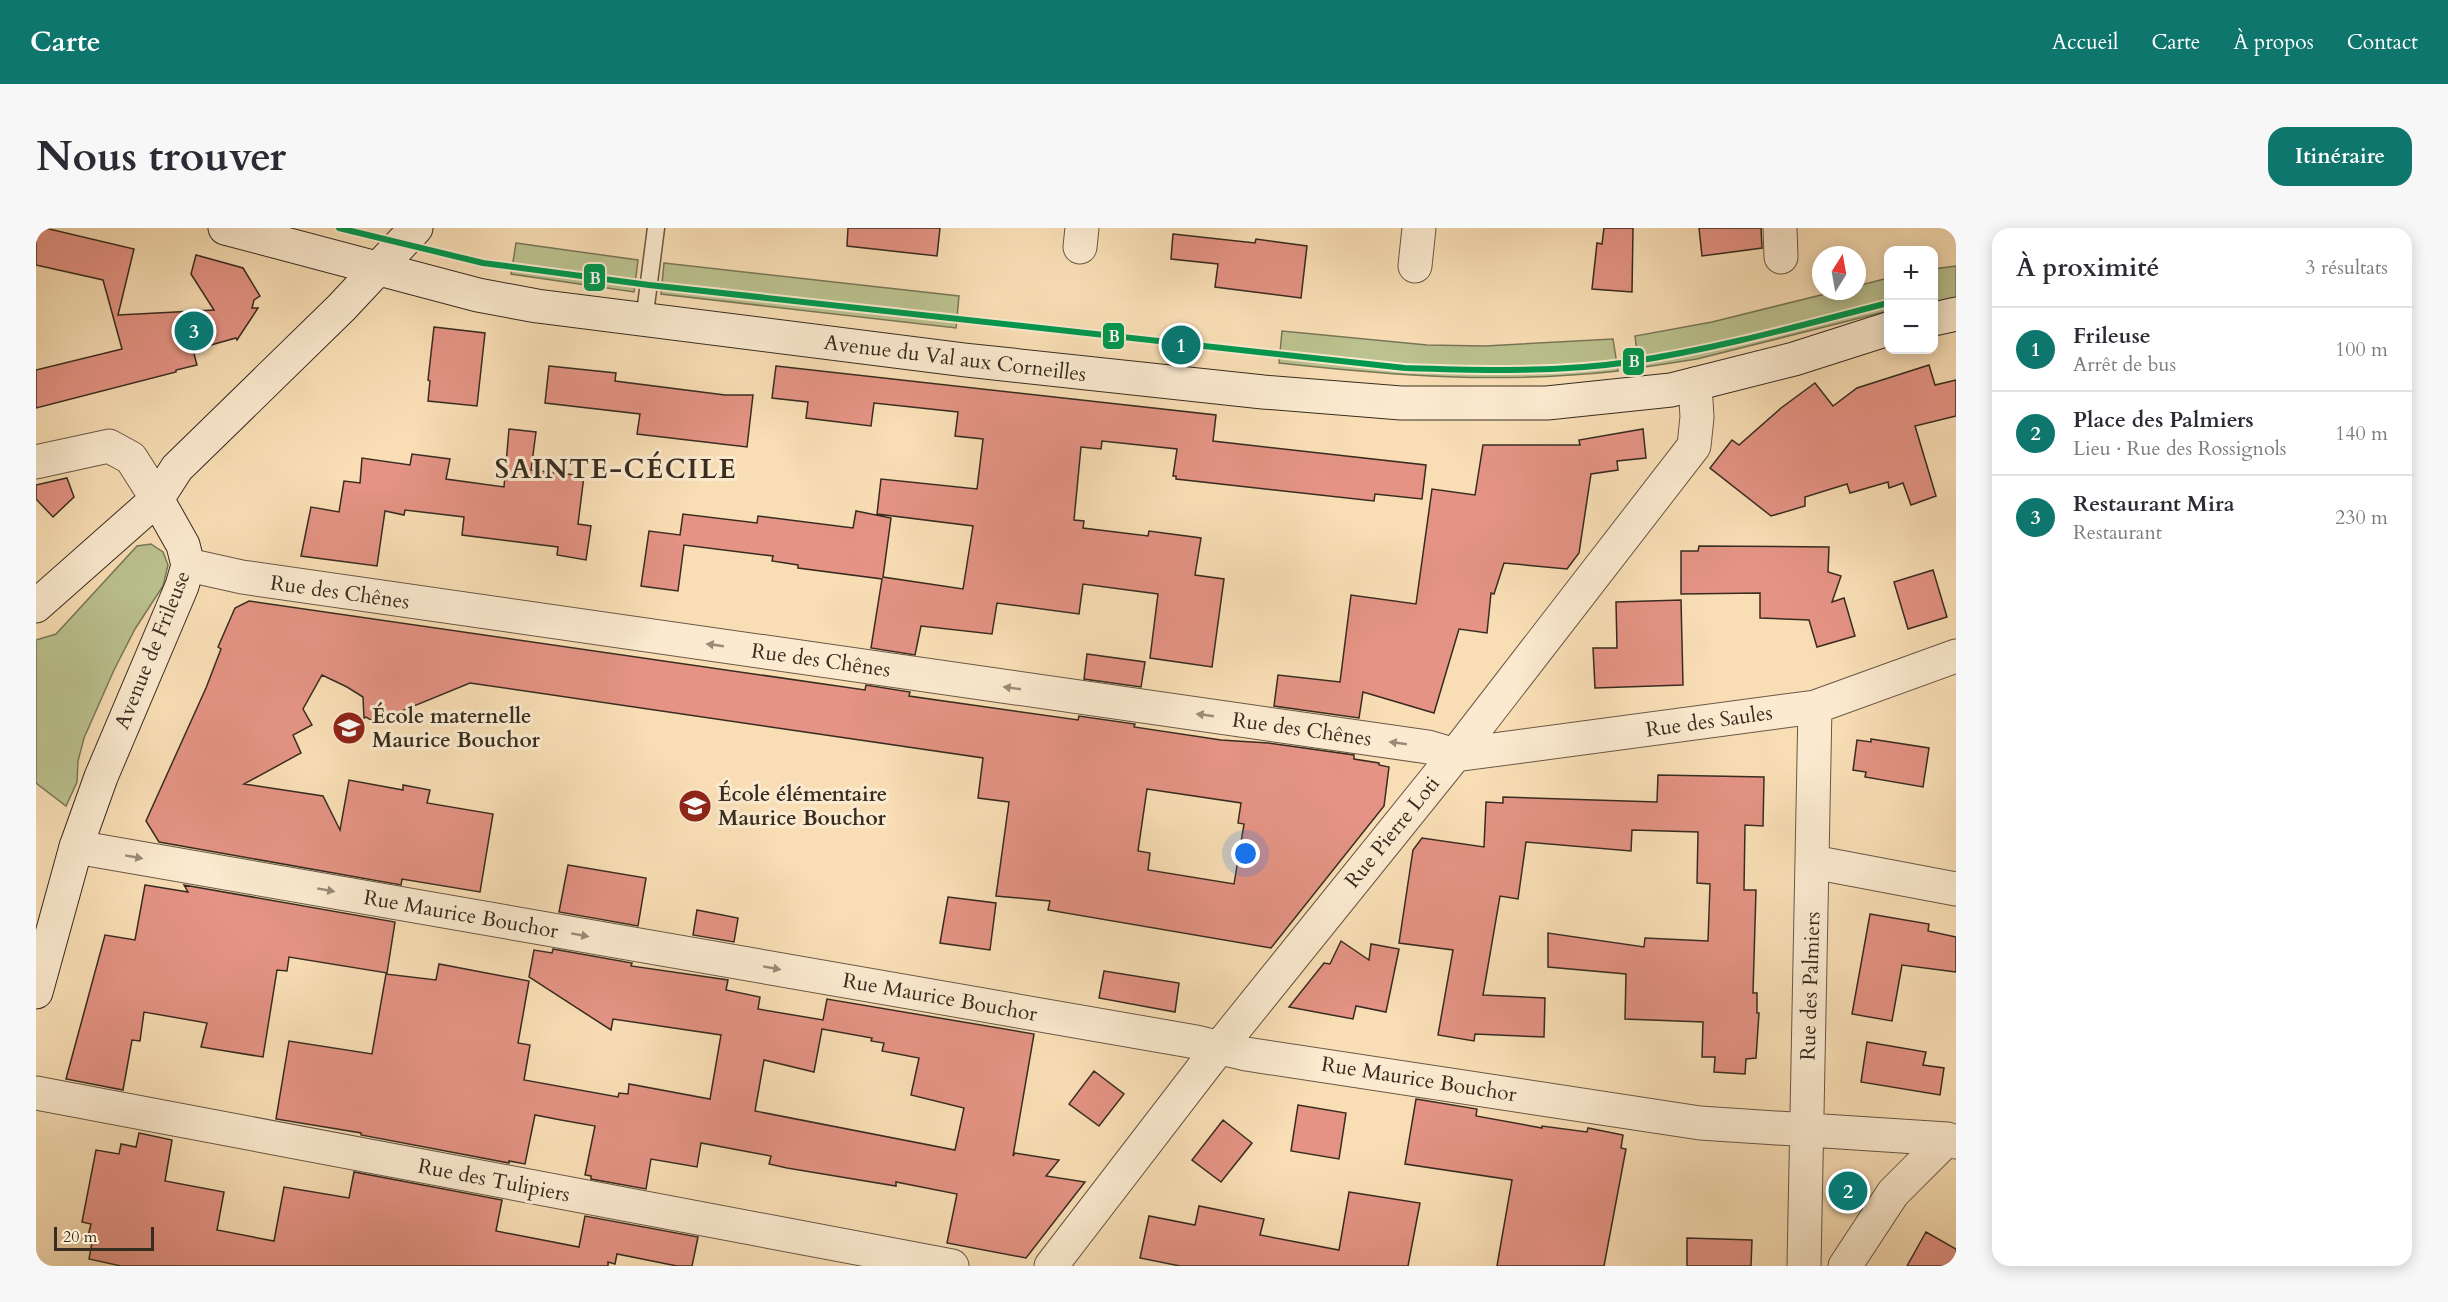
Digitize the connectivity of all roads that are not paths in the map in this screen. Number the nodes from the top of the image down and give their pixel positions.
1 (225, 228) edge
2 (416, 228) edge
3 (656, 228) edge
4 (1419, 228) edge
5 (1415, 266) dead end
6 (377, 269) junction
7 (1956, 314) edge
8 (1938, 318) edge
9 (644, 321) junction
10 (1884, 330) edge
11 (1695, 384) junction
12 (36, 462) edge
13 (157, 499) junction
14 (188, 565) junction
15 (36, 606) edge
16 (1956, 656) edge
17 (1815, 707) junction
18 (1455, 755) junction
19 (76, 847) junction
20 (1814, 862) junction
21 (1956, 889) edge
22 (36, 992) edge
23 (1220, 1047) junction
24 (36, 1093) edge
25 (1805, 1130) junction
26 (1952, 1140) edge
27 (952, 1266) edge
28 (1050, 1266) edge
29 (1804, 1266) edge
30 (1845, 1266) edge

1 - 6 street, Avenue du Val aux Corneilles
2 - 6 street
3 - 9 lane
4 - 5 street
6 - 9 street, Avenue du Val aux Corneilles
6 - 13 street
7 - 8 street
9 - 11 street, Avenue du Val aux Corneilles
10 - 11 street, Avenue du Val aux Corneilles
11 - 18 street, Rue Pierre Loti
12 - 13 street, Avenue de Frileuse
13 - 14 street, Avenue de Frileuse
13 - 15 street
18 -> 14 street, Rue des Chênes
14 - 19 street, Avenue de Frileuse
16 - 17 street, Rue des Saules
17 - 18 street, Rue des Saules
17 - 20 street, Rue des Palmiers
18 - 23 street, Rue Pierre Loti
19 - 22 street, Avenue de Frileuse
19 -> 23 street, Rue Maurice Bouchor
20 - 21 street
20 - 25 street, Rue des Palmiers
23 - 25 street, Rue Maurice Bouchor
23 - 28 street, Rue Pierre Loti
24 - 27 street, Rue des Tulipiers
25 - 26 street, Rue Maurice Bouchor
25 - 29 street, Rue des Palmiers
26 - 30 street

